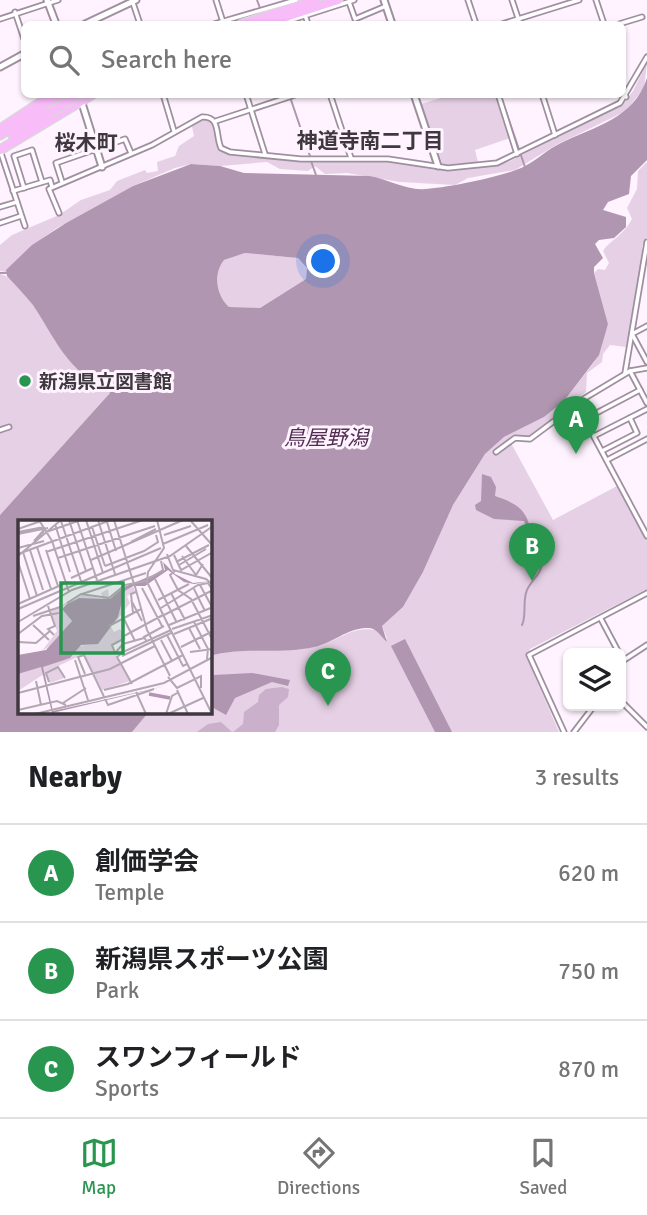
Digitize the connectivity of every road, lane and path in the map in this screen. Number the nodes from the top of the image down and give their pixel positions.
1 (58, 0) edge
2 (216, 0) edge
3 (296, 0) edge
4 (316, 0) edge
5 (338, 0) edge
6 (468, 0) edge
7 (512, 0) edge
8 (579, 0) edge
9 (597, 0) edge
10 (133, 1) edge
11 (351, 1) edge
12 (48, 2) edge
13 (385, 3) edge
14 (15, 12) junction
15 (305, 15) junction
16 (642, 17) dead end
17 (0, 19) edge
18 (55, 21) edge
19 (91, 21) edge
20 (139, 21) edge
21 (222, 21) edge
22 (229, 21) edge
23 (251, 21) edge
24 (273, 21) edge
25 (288, 21) edge
26 (307, 21) edge
27 (391, 21) edge
28 (475, 21) edge
29 (519, 21) edge
30 (522, 21) edge
31 (603, 21) edge
32 (626, 22) edge
33 (21, 29) edge
34 (21, 56) edge
35 (647, 57) edge
36 (0, 67) edge
37 (626, 97) edge
38 (52, 98) edge
39 (59, 98) edge
40 (73, 98) edge
41 (78, 98) edge
42 (81, 98) edge
43 (164, 98) edge
44 (247, 98) edge
45 (287, 98) edge
46 (331, 98) edge
47 (415, 98) edge
48 (499, 98) edge
49 (543, 98) edge
50 (625, 98) edge
51 (46, 106) junction
52 (251, 110) junction
53 (63, 111) junction
54 (86, 116) junction
55 (216, 121) junction
56 (0, 127) edge
57 (174, 131) junction
58 (0, 135) edge
59 (555, 135) junction
60 (97, 148) junction
61 (0, 151) edge
62 (131, 153) junction
63 (265, 154) junction
64 (519, 154) junction
65 (351, 158) junction
66 (438, 166) junction
67 (102, 167) junction
68 (6, 168) junction
69 (0, 170) edge
70 (42, 182) junction
71 (62, 183) junction
72 (52, 187) junction
73 (24, 188) junction
74 (13, 191) junction
75 (17, 202) junction
76 (0, 207) edge
77 (59, 213) dead end
78 (22, 216) junction
79 (0, 223) edge
80 (26, 226) dead end
81 (647, 242) edge
82 (647, 326) edge
83 (631, 333) junction
84 (647, 347) edge
85 (641, 350) junction
86 (647, 362) edge
87 (647, 368) edge
88 (630, 371) junction
89 (624, 375) junction
90 (640, 390) junction
91 (647, 403) edge
92 (577, 405) junction
93 (647, 409) edge
94 (629, 418) junction
95 (585, 419) junction
96 (9, 427) dead end
97 (0, 430) edge
98 (594, 436) junction
99 (647, 439) edge
100 (602, 451) junction
101 (496, 452) dead end
102 (607, 460) junction
103 (647, 536) edge
104 (647, 593) edge
105 (601, 619) dead end
106 (647, 645) edge
107 (616, 648) edge
108 (626, 656) edge
109 (626, 706) edge
110 (590, 711) edge
111 (647, 727) edge
112 (564, 732) edge
113 (575, 732) edge

1 - 12 street
2 - 21 street
3 - 22 street
4 - 23 highway
5 - 24 highway
6 - 28 street
7 - 29 street
8 - 30 street
9 - 31 street
10 - 19 street
10 - 20 street
11 - 13 street
11 - 15 street
12 - 14 street
12 - 18 street
13 - 27 street
14 - 17 street
14 - 33 street
15 - 25 street
15 - 26 street
16 - 32 street
34 - 36 street
35 - 37 street
38 - 51 highway
39 - 51 highway
40 - 51 highway, bridge
41 - 53 highway
42 - 54 street
43 - 57 street
44 - 52 street
45 - 52 street
46 - 65 street
47 - 66 street
48 - 64 street
49 - 59 street
50 - 59 street
51 - 56 highway
51 - 58 highway
51 - 61 highway
52 - 55 street
52 - 63 street
53 - 54 street
53 - 61 highway
54 - 60 street
55 - 57 street
55 - 63 street
57 - 62 street
59 - 64 street
60 - 62 street
60 - 67 street
60 - 71 street
61 - 68 street
62 - 67 street
63 - 65 street
64 - 66 street
65 - 66 street
67 - 71 street
68 - 69 street
68 - 74 street
70 - 72 street
70 - 73 street
70 - 73 street
71 - 72 street
72 - 77 street
73 - 74 street
74 - 75 street
75 - 76 street
75 - 78 street
78 - 79 street
78 - 80 street
81 - 83 street
82 - 83 street
83 - 85 street
83 - 89 street
84 - 85 street
85 - 86 street
87 - 88 street
88 - 89 street
88 - 90 street
89 - 92 street
90 - 91 street
90 - 95 street
92 - 95 street
92 - 101 street
93 - 94 street
94 - 98 street
94 - 100 street
95 - 98 street
96 - 97 street
98 - 100 street
99 - 102 street
100 - 102 street
102 - 103 street
104 - 112 street
105 - 107 street
106 - 108 street
109 - 111 street
110 - 113 street

